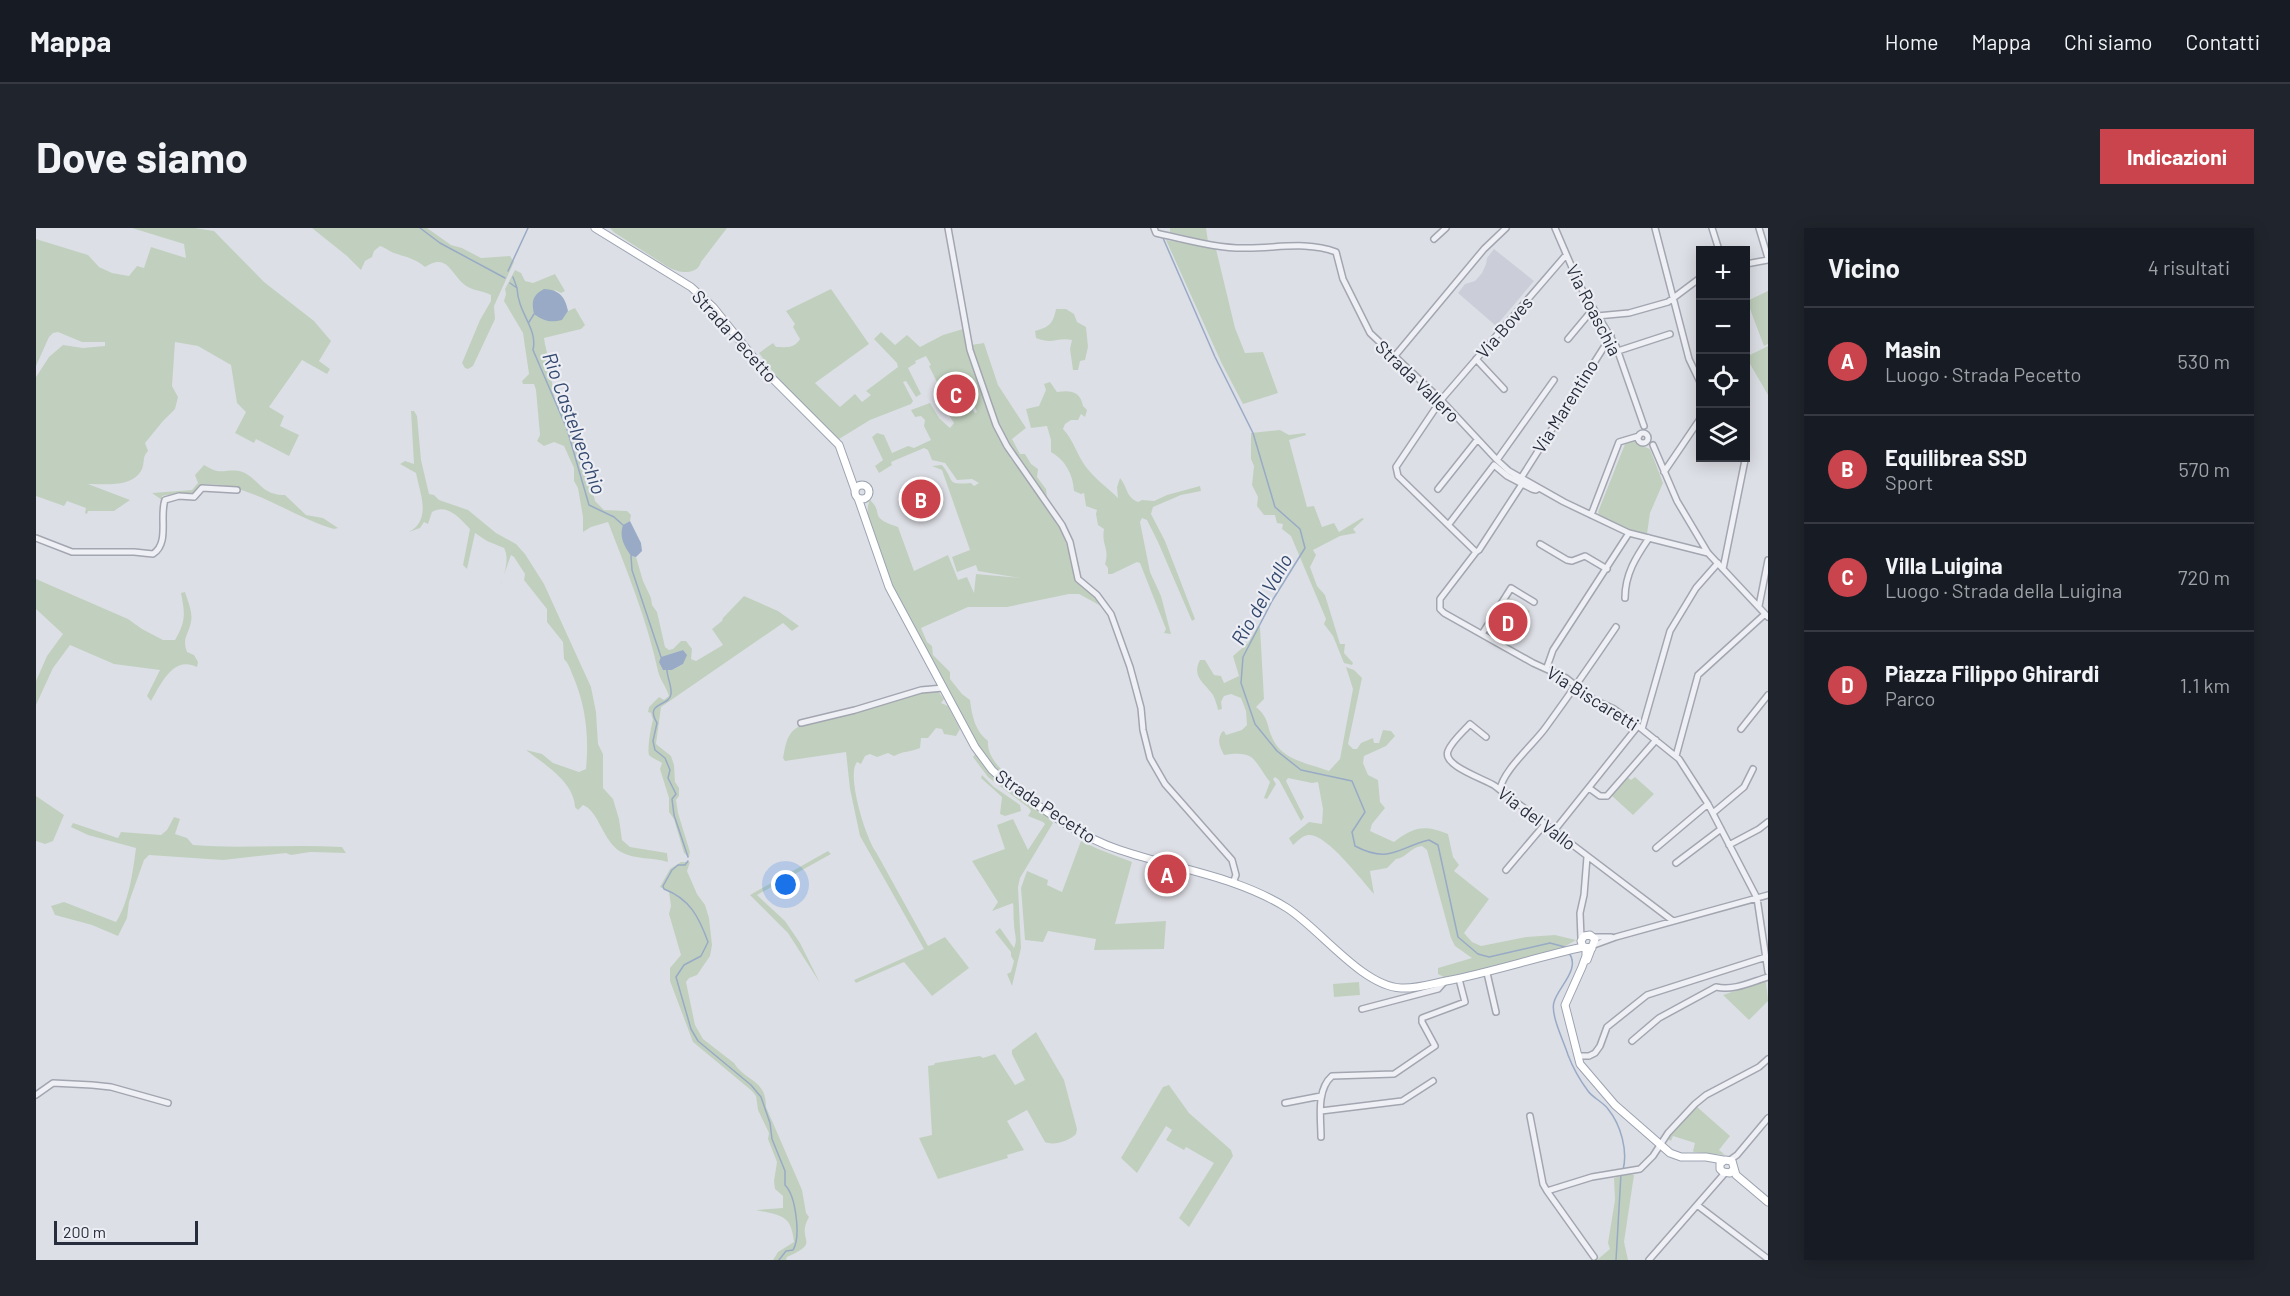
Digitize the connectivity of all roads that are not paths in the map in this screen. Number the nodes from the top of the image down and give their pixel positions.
1 (595, 228) edge
2 (948, 228) edge
3 (1154, 228) edge
4 (1446, 228) edge
5 (1506, 228) edge
6 (1555, 228) edge
7 (1655, 228) edge
8 (1712, 228) edge
9 (1759, 228) edge
10 (1434, 239) dead end
11 (1718, 246) edge
12 (1566, 255) junction
13 (1768, 259) edge
14 (1750, 263) edge
15 (1696, 284) edge
16 (1674, 298) junction
17 (1593, 309) junction
18 (1597, 315) junction
19 (1670, 334) dead end
20 (1611, 336) junction
21 (1568, 339) dead end
22 (1618, 351) junction
23 (1394, 357) junction
24 (1476, 359) junction
25 (1696, 372) edge
26 (1554, 380) dead end
27 (1504, 389) dead end
28 (1441, 400) junction
29 (1696, 426) edge
30 (1644, 437) junction
31 (1477, 440) junction
32 (1497, 460) junction
33 (1744, 462) edge
34 (849, 471) junction
35 (1664, 472) junction
36 (1521, 481) junction
37 (862, 485) junction
38 (1438, 489) dead end
39 (237, 490) dead end
40 (855, 490) junction
41 (858, 498) junction
42 (867, 498) junction
43 (1591, 515) junction
44 (865, 519) junction
45 (1449, 524) junction
46 (1629, 533) junction
47 (36, 538) edge
48 (1649, 538) junction
49 (1540, 544) dead end
50 (1476, 552) junction
51 (1708, 553) junction
52 (1768, 560) edge
53 (1718, 564) junction
54 (1607, 568) junction
55 (1723, 569) junction
56 (1625, 598) dead end
57 (1534, 602) dead end
58 (1759, 606) junction
59 (1767, 615) edge
60 (1616, 627) dead end
61 (1482, 634) junction
62 (1546, 667) junction
63 (1577, 685) junction
64 (944, 688) junction
65 (1768, 695) edge
66 (801, 723) dead end
67 (1640, 727) junction
68 (1741, 729) dead end
69 (1486, 737) dead end
70 (1656, 740) junction
71 (1676, 756) junction
72 (1753, 769) dead end
73 (1589, 788) junction
74 (1500, 790) junction
75 (1708, 804) junction
76 (1713, 813) junction
77 (1768, 822) edge
78 (1545, 824) junction
79 (1721, 829) junction
80 (1554, 831) junction
81 (1729, 845) junction
82 (1656, 848) dead end
83 (1587, 857) junction
84 (1676, 863) dead end
85 (1506, 870) dead end
86 (1233, 883) junction
87 (1768, 895) edge
88 (1757, 898) junction
89 (1581, 919) junction
90 (1673, 921) junction
91 (1592, 936) junction
92 (1616, 937) junction
93 (1580, 946) junction
94 (1766, 957) junction
95 (1768, 972) edge
96 (1487, 973) junction
97 (1768, 977) edge
98 (1459, 979) junction
99 (1445, 981) junction
100 (1362, 1010) dead end
101 (1496, 1012) dead end
102 (1632, 1041) dead end
103 (1578, 1056) junction
104 (1768, 1059) edge
105 (1432, 1081) dead end
106 (36, 1095) edge
107 (1321, 1096) junction
108 (168, 1103) dead end
109 (1285, 1103) dead end
110 (1321, 1111) junction
111 (1530, 1116) dead end
112 (1768, 1118) edge
113 (1321, 1137) dead end
114 (1660, 1145) junction
115 (1727, 1167) junction
116 (1546, 1191) junction
117 (1768, 1202) edge
118 (1697, 1205) junction
119 (1594, 1257) dead end
120 (1768, 1259) edge
121 (1649, 1260) edge

1 - 34 main road, Strada Pecetto
2 - 86 street
3 - 23 street, Strada Vallero
4 - 10 street
5 - 23 street
6 - 12 street, Via Roaschia
7 - 16 street
8 - 11 street
9 - 13 street
12 - 17 street, Via Roaschia
12 - 24 street, Via Boves
13 - 14 street
15 - 16 street
16 - 18 street
16 - 25 street
17 - 18 street, Via Roaschia
17 - 21 street
18 - 20 street, Via Roaschia
19 - 22 street
20 - 22 street, Via Roaschia
20 - 36 street, Via Marentino
22 - 30 street, Via Roaschia
23 - 28 street, Strada Vallero
24 - 27 street
24 - 28 street, Via Boves
26 - 32 street
28 - 31 street, Strada Vallero
28 - 45 street
29 - 35 street
30 - 35 street
30 - 43 street
31 - 32 street, Strada Vallero
31 - 38 street
32 - 36 street, Strada Vallero
33 - 55 street
34 - 37 main road, Strada Pecetto
34 - 40 main road, Strada Pecetto
35 - 51 street
36 - 43 street, Strada Vallero
36 - 45 street
36 - 50 street, Via Marentino
37 - 40 main road
37 - 42 main road, Strada Pecetto
39 - 47 street
40 - 41 main road, Strada Pecetto
41 - 42 main road
41 - 44 main road, Strada Pecetto
42 - 44 main road, Strada Pecetto
43 - 46 street, Strada Vallero
44 - 64 main road, Strada Pecetto
45 - 50 street
46 - 48 street, Strada Vallero
46 - 54 street
48 - 51 street, Strada Vallero
48 - 56 street
49 - 54 street
50 - 61 street, Via Biscaretti
51 - 53 street
52 - 58 street
53 - 55 street
53 - 67 street
54 - 62 street
55 - 58 street
57 - 61 street
58 - 59 street
59 - 71 street
60 - 63 street
61 - 62 street, Via Biscaretti
62 - 63 street, Via Biscaretti
63 - 67 street, Via Biscaretti
63 - 74 street
64 - 66 street
64 - 86 main road, Strada Pecetto
65 - 68 street
67 - 70 street, Via Biscaretti
67 - 73 street
69 - 74 street, Via del Vallo
70 - 71 street, Via Biscaretti
70 - 73 street
71 - 75 street, Via Biscaretti
72 - 76 street
73 - 80 street
74 - 78 street, Via del Vallo
75 - 76 street, Via Biscaretti
75 - 82 street
76 - 79 street, Via Biscaretti
77 - 81 street
78 - 80 street, Via del Vallo
78 - 85 street
79 - 81 street, Via Biscaretti
79 - 84 street
80 - 83 street, Via del Vallo
81 - 88 street, Via Biscaretti
83 - 89 street
83 - 90 street, Via del Vallo
86 - 99 main road, Strada Pecetto
87 - 88 street
88 - 90 street
88 - 94 street, Via Biscaretti
89 - 91 street
89 - 93 street
90 - 92 street
91 - 92 street
91 - 93 main road
91 - 93 main road, Strada Pecetto
92 - 93 street
93 - 96 main road, Strada Pecetto
93 - 103 main road
94 - 95 street, Via Biscaretti
94 - 103 street
96 - 98 main road, Strada Pecetto
96 - 101 street
97 - 102 street
98 - 99 main road, Strada Pecetto
98 - 107 street
99 - 100 street
103 - 114 main road
104 - 114 street
105 - 110 street
106 - 108 street
107 - 109 street
107 - 110 street
110 - 113 street
111 - 116 street
112 - 115 street
114 - 115 main road
114 - 116 street
115 - 117 main road
115 - 118 street
116 - 119 street
118 - 120 street
118 - 121 street

